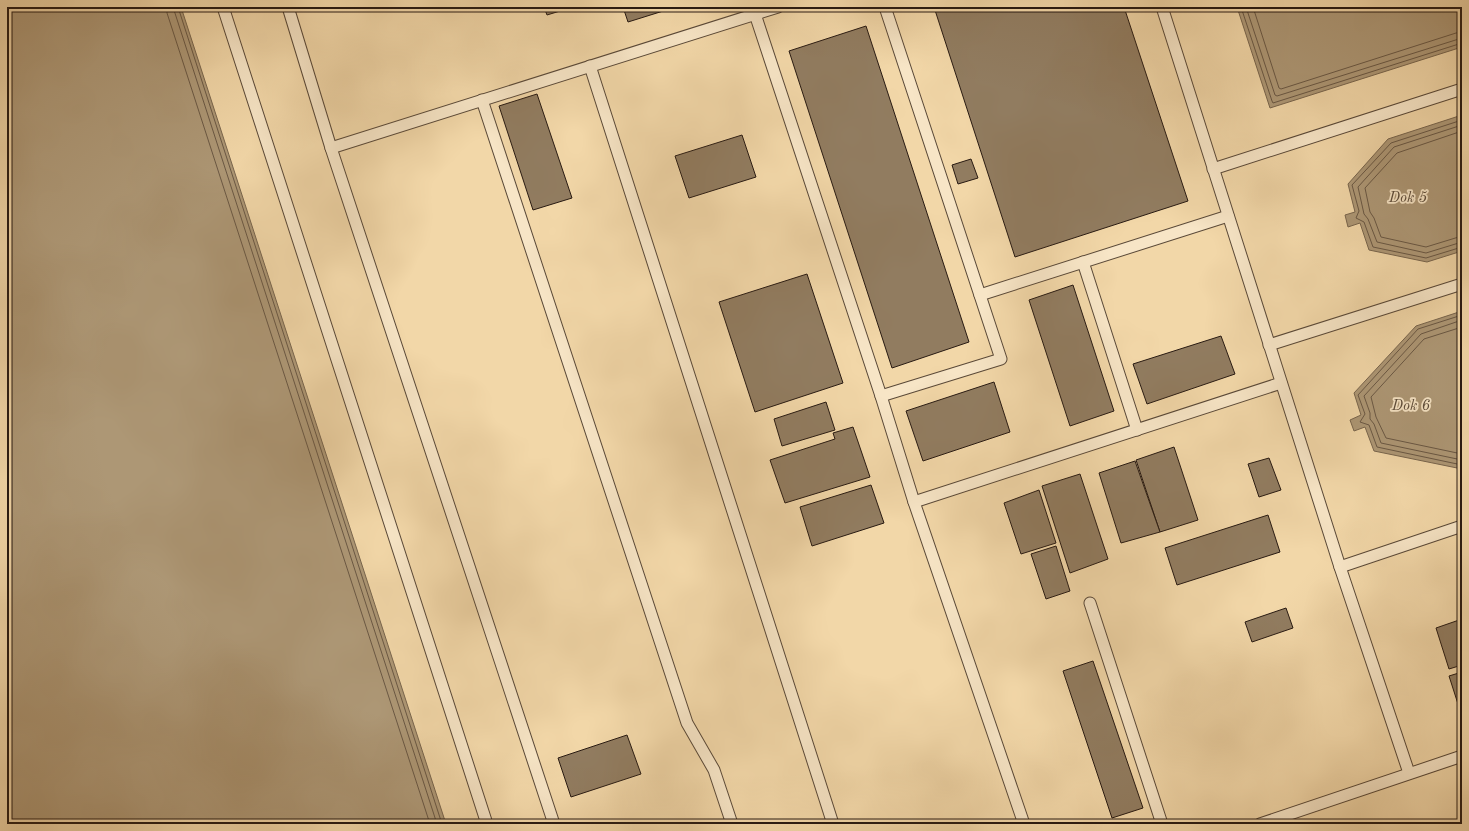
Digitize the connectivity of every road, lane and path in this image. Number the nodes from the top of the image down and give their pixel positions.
1 (224, 7) edge
2 (288, 7) edge
3 (778, 7) edge
4 (885, 7) edge
5 (1162, 7) edge
6 (755, 14) junction
7 (590, 66) junction
8 (1462, 89) edge
9 (482, 100) junction
10 (331, 148) junction
11 (1213, 169) junction
12 (1228, 216) junction
13 (1083, 262) junction
14 (1462, 284) edge
15 (980, 296) junction
16 (1269, 345) junction
17 (1281, 383) junction
18 (881, 396) junction
19 (1137, 430) junction
20 (914, 502) junction
21 (1462, 526) edge
22 (1340, 566) junction
23 (1090, 603) dead end
24 (1462, 756) edge
25 (1409, 773) junction
26 (487, 824) edge
27 (554, 824) edge
28 (732, 824) edge
29 (833, 824) edge
30 (1024, 824) edge
31 (1162, 824) edge
32 (1260, 824) edge

1 - 26 lane
2 - 10 lane
3 - 6 lane
4 - 15 lane
5 - 11 lane
6 - 7 lane
6 - 18 lane
7 - 9 lane
7 - 29 lane
8 - 11 lane
9 - 10 lane
9 - 28 lane
10 - 27 lane
11 - 12 lane
12 - 13 lane
12 - 16 lane
13 - 15 lane
13 - 19 lane
14 - 16 lane
15 - 18 lane
16 - 17 lane
17 - 19 lane
17 - 22 lane
18 - 20 lane
19 - 20 lane
20 - 30 lane
21 - 22 lane
22 - 25 lane
23 - 31 lane
24 - 25 lane
25 - 32 lane

